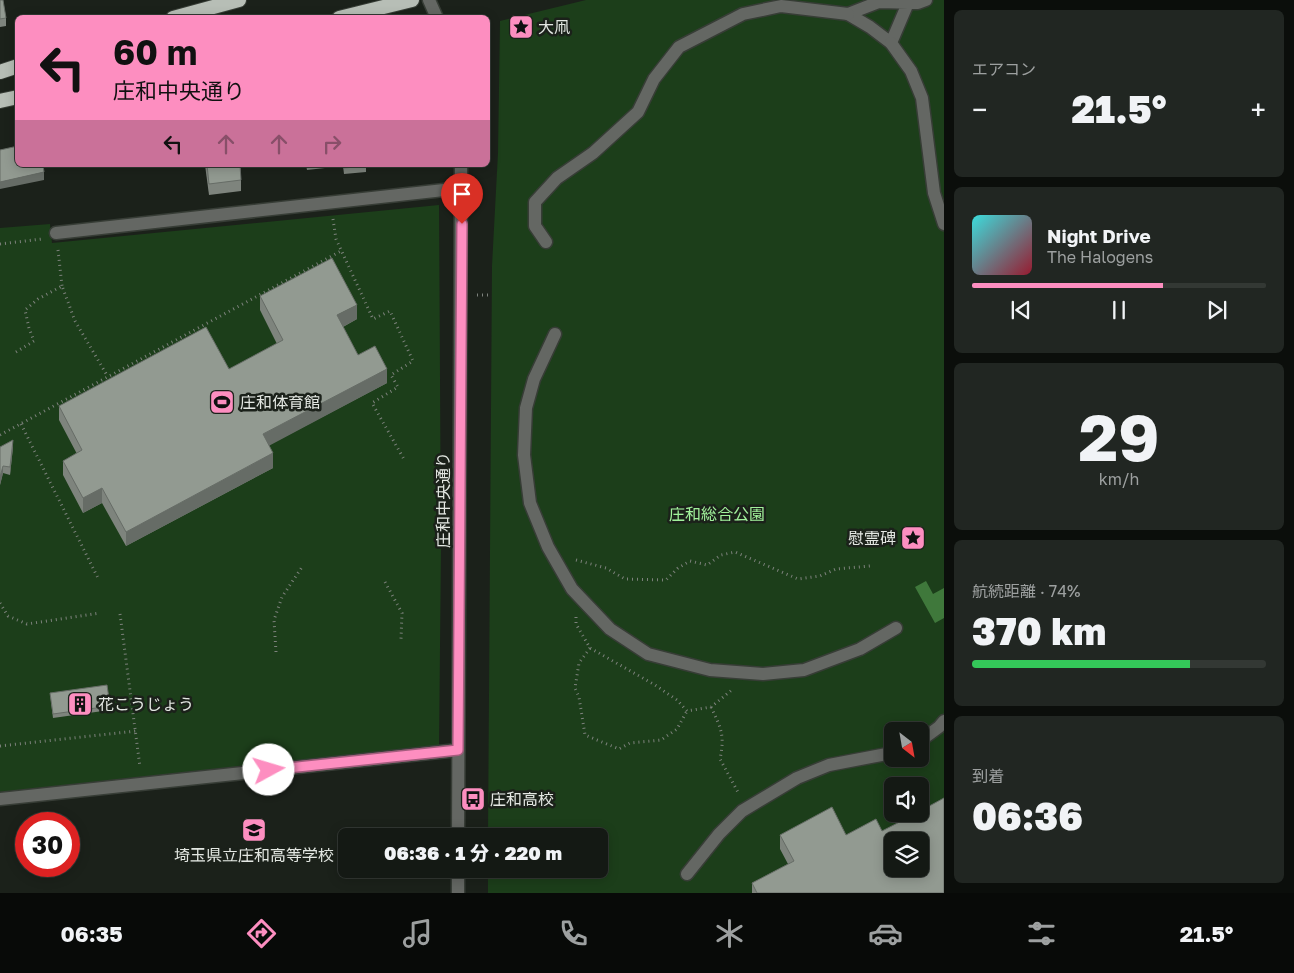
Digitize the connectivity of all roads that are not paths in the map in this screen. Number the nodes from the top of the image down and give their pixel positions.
1 (239, 0) edge
2 (412, 0) edge
3 (429, 0) edge
4 (926, 0) edge
5 (908, 2) junction
6 (848, 14) junction
7 (184, 15) edge
8 (352, 15) edge
9 (436, 15) edge
10 (891, 43) junction
11 (15, 67) edge
12 (0, 72) edge
13 (15, 98) edge
14 (0, 101) edge
15 (461, 167) edge
16 (462, 188) junction
17 (944, 224) edge
18 (53, 235) road end
19 (546, 242) dead end
20 (555, 334) dead end
21 (896, 628) dead end
22 (944, 721) edge
23 (929, 734) edge
24 (458, 750) junction
25 (884, 755) edge
26 (0, 799) edge
27 (458, 828) edge
28 (687, 874) dead end
29 (458, 878) edge
30 (458, 893) edge

1 - 7 highway
2 - 8 highway
3 - 9 street
4 - 5 street
5 - 6 street
5 - 10 street
6 - 10 street
6 - 19 street
10 - 17 street
11 - 12 highway
13 - 14 highway
15 - 16 street, 庄和中央通り
16 - 18 street
16 - 24 street, 庄和中央通り
20 - 21 street
22 - 23 street
24 - 26 street
24 - 27 street, 庄和中央通り
25 - 28 street
29 - 30 street

